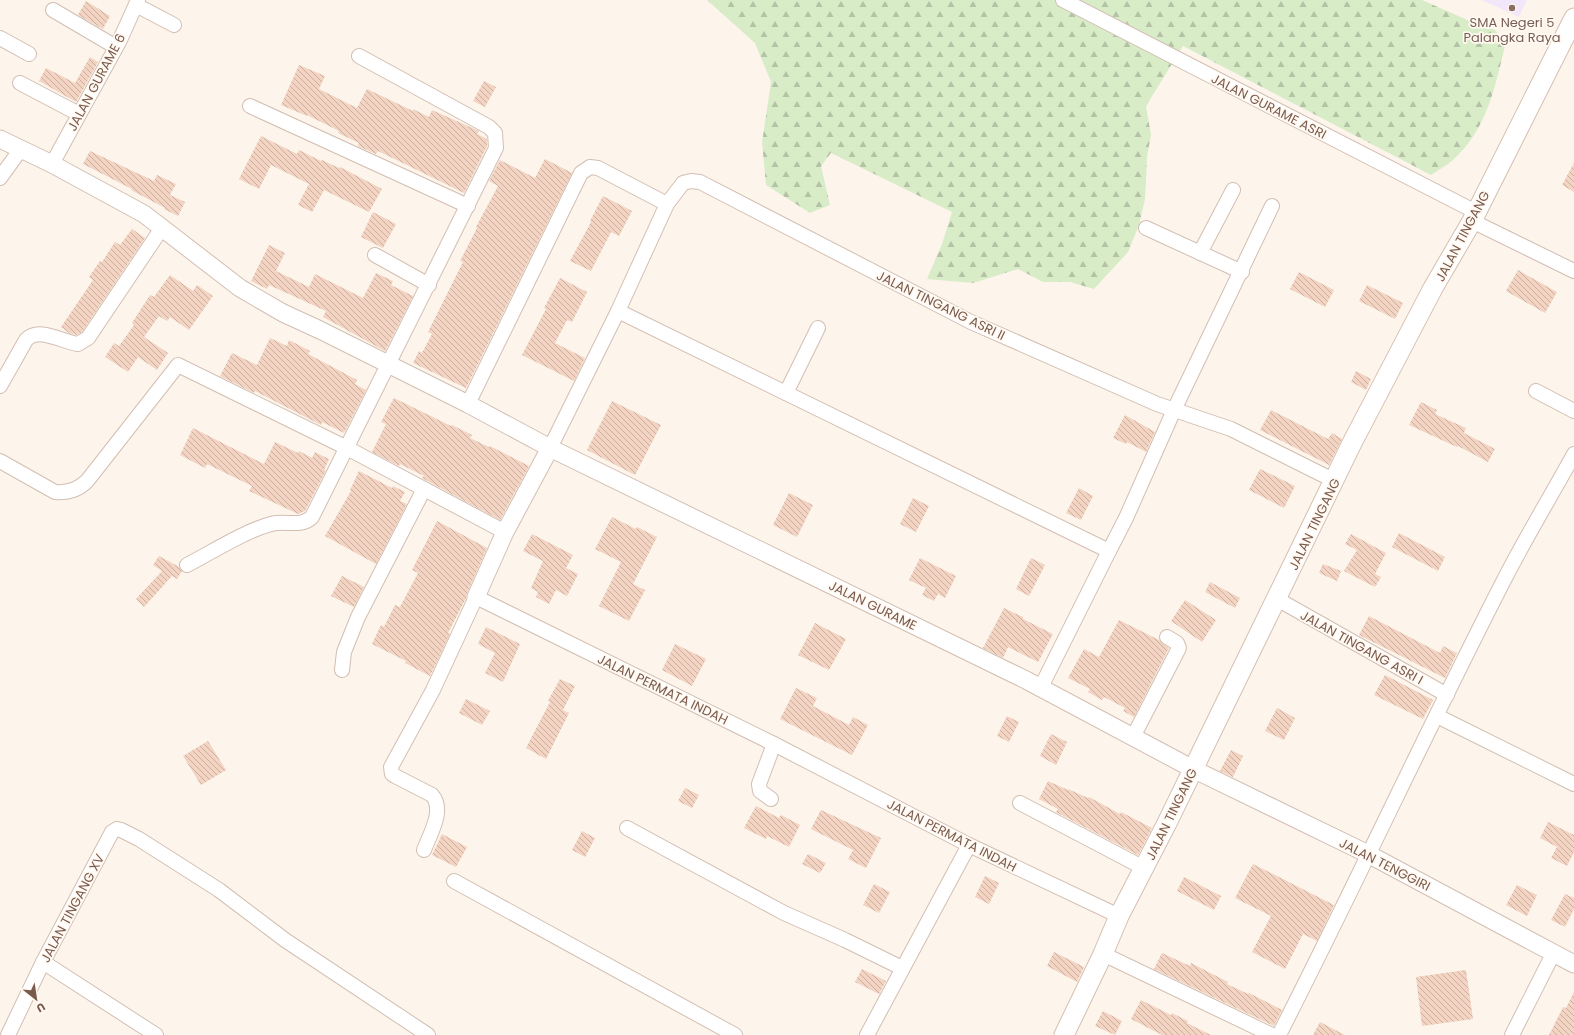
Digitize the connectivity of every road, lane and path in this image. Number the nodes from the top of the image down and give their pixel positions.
1 (1063, 0) edge
2 (137, 2) edge
3 (53, 10) dead end
4 (1574, 18) edge
5 (174, 25) dead end
6 (0, 38) edge
7 (116, 47) junction
8 (29, 54) dead end
9 (359, 56) dead end
10 (20, 83) dead end
11 (250, 106) dead end
12 (79, 114) junction
13 (0, 139) edge
14 (21, 149) junction
15 (52, 164) junction
16 (0, 178) edge
17 (1232, 190) dead end
18 (667, 204) junction
19 (468, 206) junction
20 (1272, 206) dead end
21 (1474, 217) junction
22 (162, 228) junction
23 (1146, 228) dead end
24 (1200, 252) junction
25 (375, 255) dead end
26 (1574, 270) edge
27 (1242, 272) junction
28 (429, 285) junction
29 (618, 311) junction
30 (818, 328) dead end
31 (388, 364) junction
32 (0, 386) edge
33 (1536, 391) dead end
34 (786, 393) junction
35 (468, 404) junction
36 (1174, 410) junction
37 (1574, 411) edge
38 (347, 448) junction
39 (550, 448) junction
40 (1574, 454) edge
41 (0, 461) edge
42 (1335, 481) junction
43 (424, 489) junction
44 (505, 532) junction
45 (1109, 551) junction
46 (187, 564) dead end
47 (476, 598) junction
48 (1277, 599) junction
49 (1167, 637) dead end
50 (342, 670) dead end
51 (1040, 689) junction
52 (1447, 695) junction
53 (1437, 716) junction
54 (1133, 737) junction
55 (774, 744) junction
56 (1193, 769) junction
57 (1574, 784) edge
58 (771, 799) dead end
59 (1020, 803) dead end
60 (627, 828) dead end
61 (969, 845) junction
62 (424, 850) dead end
63 (1368, 854) junction
64 (1144, 868) junction
65 (454, 881) dead end
66 (1119, 916) junction
67 (1103, 954) junction
68 (1553, 954) junction
69 (44, 962) junction
70 (1574, 964) edge
71 (902, 968) junction
72 (8, 1035) edge
73 (156, 1035) edge
74 (428, 1035) edge
75 (735, 1035) edge
76 (867, 1035) edge
77 (1064, 1035) edge
78 (1272, 1035) edge
79 (1279, 1035) edge
80 (1512, 1035) edge

1 - 21 street, JALAN GURAME ASRI
2 - 5 street
2 - 7 street, JALAN GURAME 6
3 - 7 street
4 - 21 main road, JALAN TINGANG
6 - 8 street
7 - 12 street, JALAN GURAME 6
9 - 19 street
10 - 12 street
11 - 19 street
12 - 15 street, JALAN GURAME 6
13 - 14 street, JALAN GURAME
14 - 15 street, JALAN GURAME
14 - 16 street
15 - 22 street, JALAN GURAME
17 - 24 street
18 - 29 street, JALAN TINGANG ASRI II
18 - 35 street
18 - 36 street, JALAN TINGANG ASRI II
19 - 28 street
20 - 27 street
21 - 26 street, JALAN GURAME ASRI
21 - 42 main road, JALAN TINGANG
22 - 31 street, JALAN GURAME
22 - 32 street
23 - 24 street
24 - 27 street
25 - 28 street
27 - 36 street
28 - 31 street
29 - 34 street
29 - 39 street, JALAN TINGANG ASRI II
30 - 34 street
31 - 35 street, JALAN GURAME
31 - 38 street
33 - 37 street
34 - 45 street
35 - 39 street, JALAN GURAME
36 - 42 street, JALAN TINGANG ASRI II
36 - 45 street
38 - 41 street
38 - 43 street
38 - 46 street
39 - 44 street
39 - 51 street, JALAN GURAME
40 - 52 street
42 - 48 main road, JALAN TINGANG
43 - 44 street
43 - 50 street
44 - 47 street
45 - 51 street
47 - 55 street, JALAN PERMATA INDAH
47 - 62 street
48 - 52 street, JALAN TINGANG ASRI I
48 - 56 main road, JALAN TINGANG
49 - 54 street
51 - 54 street, JALAN GURAME
52 - 53 street
53 - 57 street
53 - 63 street
54 - 56 street, JALAN GURAME
55 - 58 street
55 - 61 street, JALAN PERMATA INDAH
56 - 63 street, JALAN TENGGIRI
56 - 64 main road, JALAN TINGANG
59 - 64 street
60 - 71 street
61 - 66 street, JALAN PERMATA INDAH
61 - 71 street
63 - 68 street, JALAN TENGGIRI
63 - 79 street
64 - 66 main road, JALAN TINGANG
65 - 75 street
66 - 67 main road, JALAN TINGANG
67 - 77 main road, JALAN TINGANG
67 - 78 street
68 - 70 street, JALAN TENGGIRI
68 - 80 street
69 - 72 street, JALAN TINGANG XV
69 - 73 street
69 - 74 street, JALAN TINGANG XV
71 - 76 street

